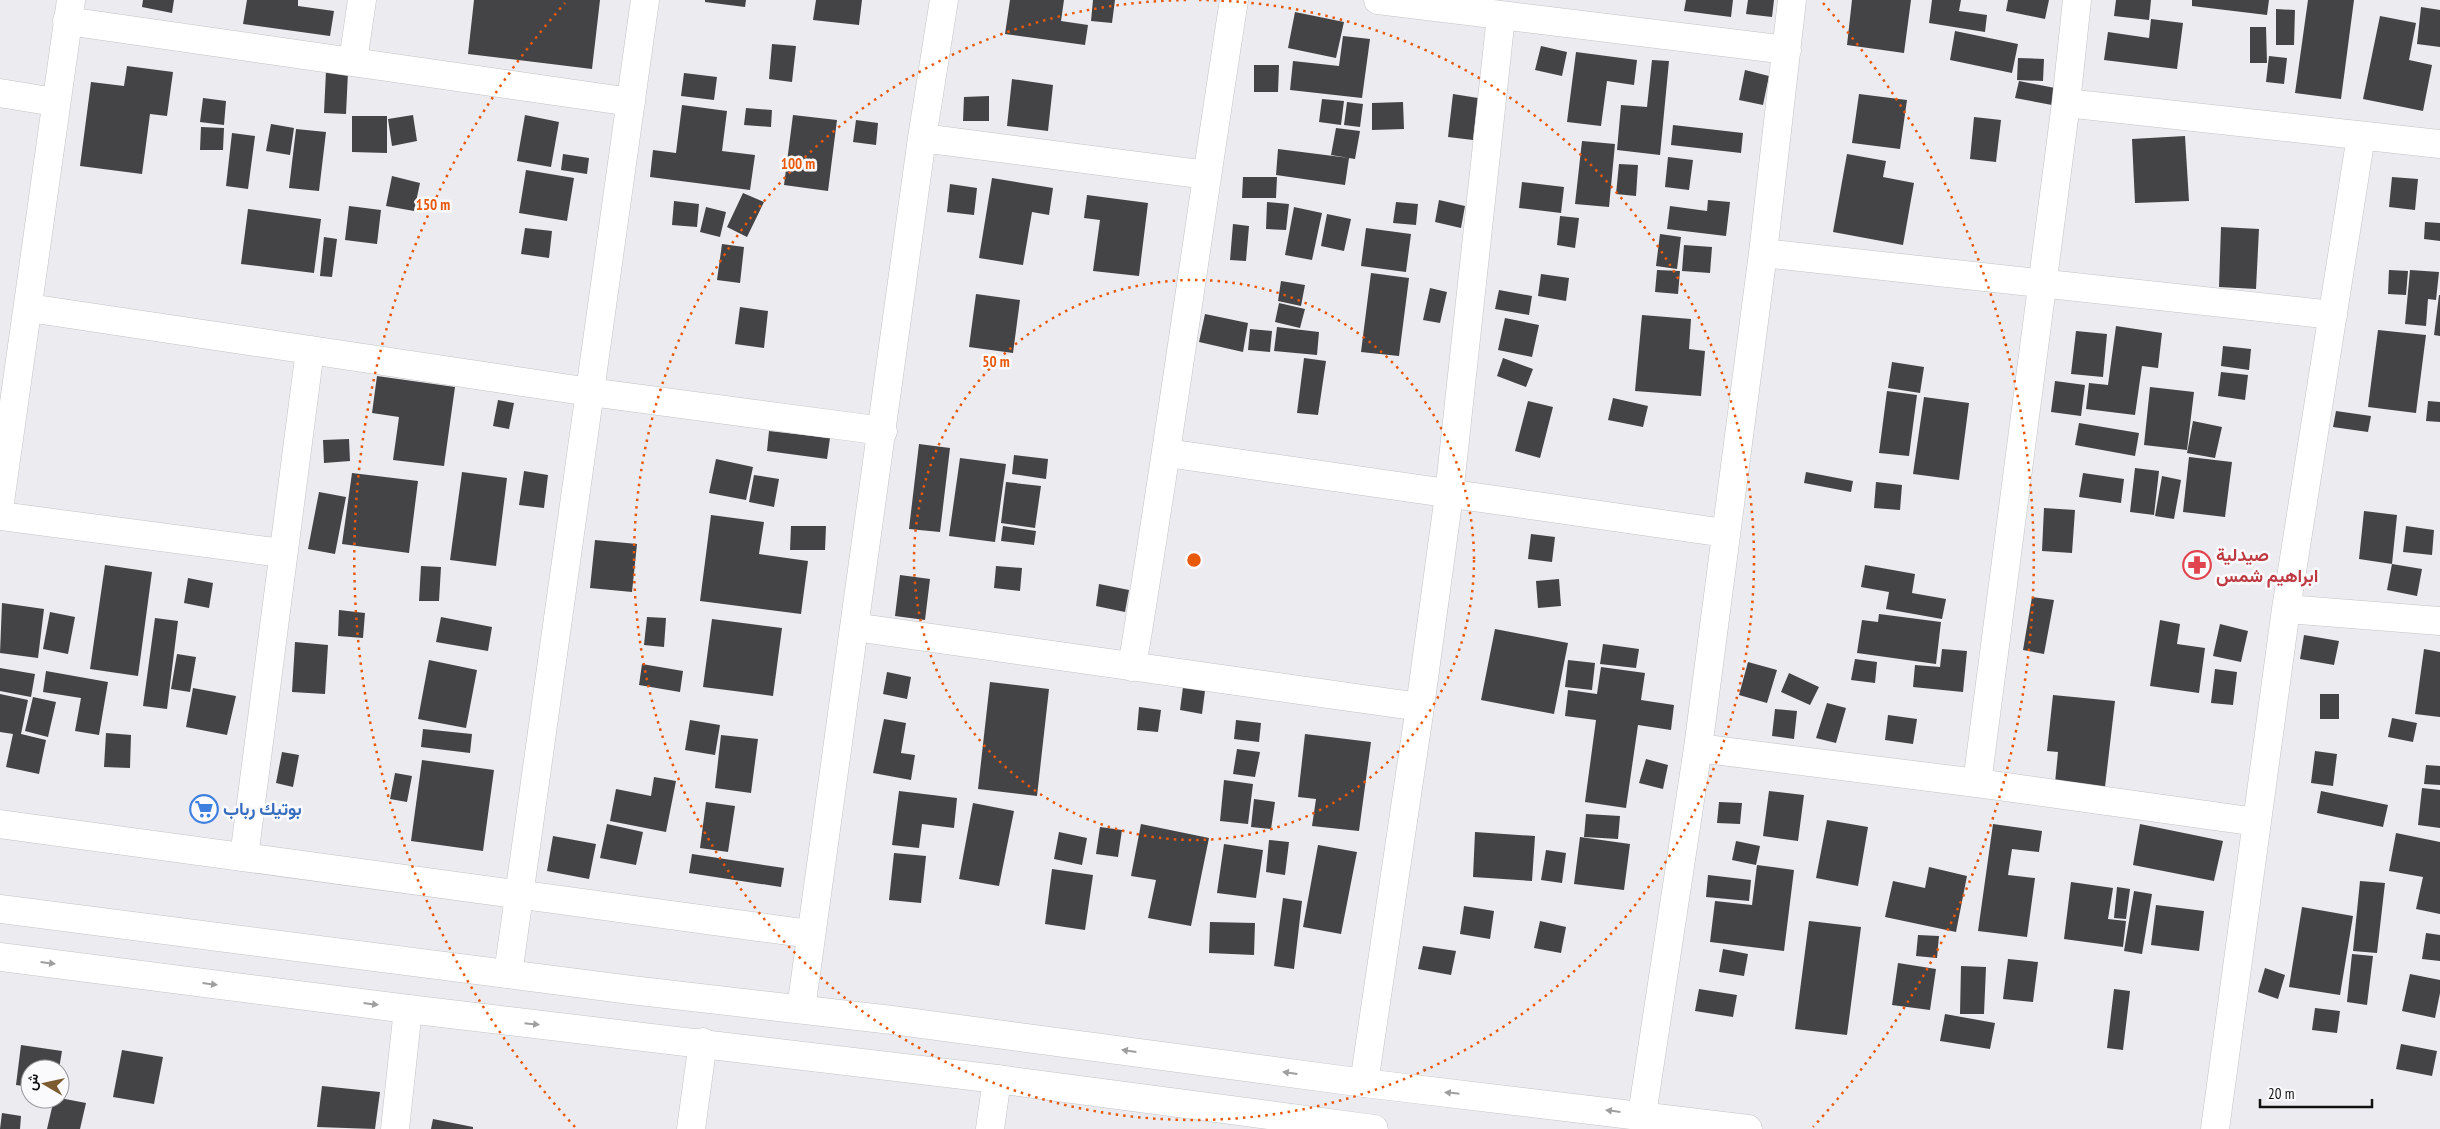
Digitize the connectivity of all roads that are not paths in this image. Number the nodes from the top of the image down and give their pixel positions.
1 (362, 0) edge
2 (645, 0) edge
3 (944, 0) edge
4 (1234, 0) edge
5 (1378, 0) edge
6 (1792, 0) edge
7 (2077, 0) edge
8 (69, 11) edge
9 (1501, 16) junction
10 (1788, 50) junction
11 (353, 61) junction
12 (0, 94) edge
13 (55, 102) junction
14 (631, 102) junction
15 (2066, 103) junction
16 (2361, 136) junction
17 (922, 138) junction
18 (2440, 144) edge
19 (1206, 175) junction
20 (1763, 253) junction
21 (2043, 283) junction
22 (29, 308) junction
23 (2334, 315) junction
24 (310, 350) junction
25 (590, 392) junction
26 (883, 431) junction
27 (1168, 454) junction
28 (1449, 495) junction
29 (0, 502) edge
30 (0, 516) edge
31 (1725, 533) junction
32 (282, 553) junction
33 (2286, 609) junction
34 (2440, 621) edge
35 (854, 627) junction
36 (1132, 667) junction
37 (1420, 707) junction
38 (1698, 748) junction
39 (1977, 783) junction
40 (2258, 822) junction
41 (0, 824) edge
42 (244, 857) junction
43 (518, 894) junction
44 (0, 908) edge
45 (810, 934) junction
46 (0, 957) edge
47 (508, 974) junction
48 (408, 1009) junction
49 (801, 1010) junction
50 (703, 1042) junction
51 (997, 1079) junction
52 (1364, 1083) junction
53 (1642, 1115) junction
54 (1304, 1125) edge
55 (395, 1129) edge
56 (691, 1129) edge
57 (990, 1129) edge
58 (1374, 1129) edge
59 (1748, 1129) edge
60 (2215, 1129) edge

1 - 11 street
2 - 14 street
3 - 17 street
4 - 19 street
5 - 9 street
6 - 10 street
7 - 15 street
8 - 11 street
8 - 13 street
9 - 10 street
9 - 28 street
10 - 20 street
11 - 14 street
12 - 13 street
13 - 22 street
14 - 25 street
15 - 16 street
15 - 21 street
16 - 18 street
16 - 23 street
17 - 19 street
17 - 26 street
19 - 27 street
20 - 21 street
20 - 31 street
21 - 23 street
21 - 39 street
22 - 24 street
22 - 29 street
23 - 33 street
24 - 25 street
24 - 32 street
25 - 26 street
25 - 43 street
26 - 35 street
27 - 28 street
27 - 36 street
28 - 31 street
28 - 37 street
30 - 32 street
31 - 38 street
32 - 42 street
33 - 34 street
33 - 40 street
35 - 36 street
35 - 45 street
36 - 37 street
37 - 52 street
38 - 39 street
38 - 53 street
39 - 40 street
40 - 60 street
41 - 42 street
42 - 43 street
43 - 45 street
43 - 47 street
44 - 47 street
45 - 49 street
46 -> 48 street
47 - 49 street
48 -> 50 street
48 - 55 street
52 -> 49 street
50 - 51 street
50 - 56 street
51 - 54 street
51 - 57 street
53 -> 52 street
53 - 59 street
54 - 58 street

